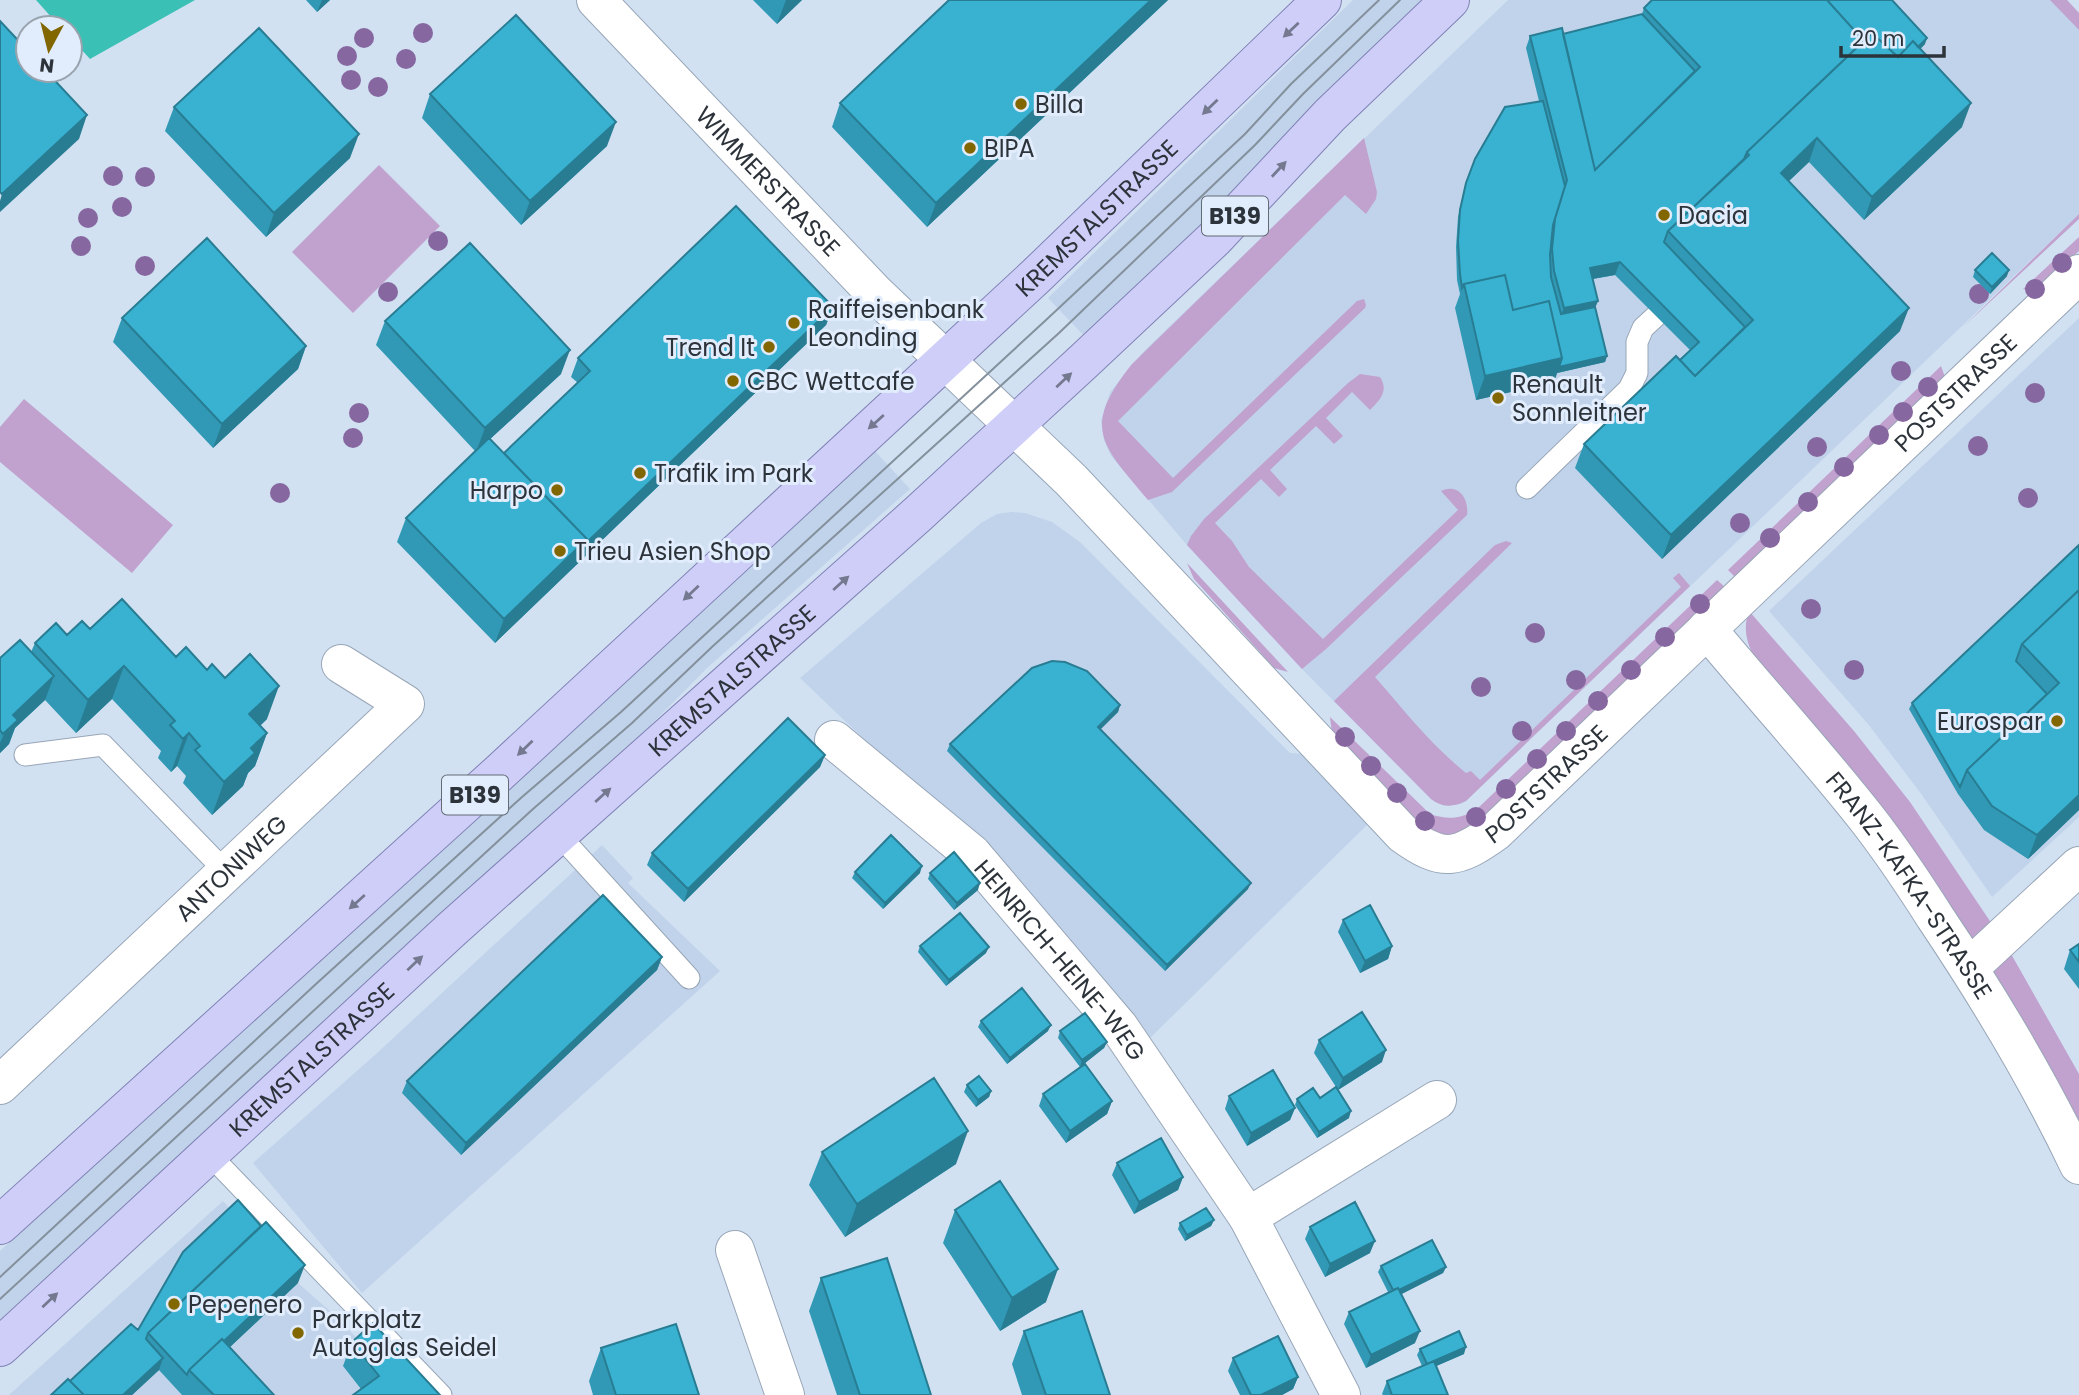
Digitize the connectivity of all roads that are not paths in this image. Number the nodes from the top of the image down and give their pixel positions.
1 (596, 0) edge
2 (1322, 0) edge
3 (1450, 0) edge
4 (2079, 274) edge
5 (1656, 316) edge
6 (945, 360) junction
7 (1014, 426) junction
8 (1527, 488) dead end
9 (1707, 629) junction
10 (341, 664) dead end
11 (834, 740) dead end
12 (25, 755) dead end
13 (559, 835) junction
14 (2079, 866) edge
15 (226, 872) junction
16 (1969, 968) junction
17 (689, 978) dead end
18 (0, 1085) edge
19 (1437, 1100) dead end
20 (209, 1154) junction
21 (2079, 1165) edge
22 (1248, 1217) junction
23 (0, 1226) edge
24 (735, 1250) dead end
25 (0, 1347) edge
26 (441, 1395) edge
27 (785, 1395) edge
28 (1341, 1395) edge

1 - 6 street, WIMMERSTRASSE
2 -> 6 main road, KREMSTALSTRASSE / B139
7 -> 3 main road, KREMSTALSTRASSE / B139
4 - 9 street, POSTSTRASSE
5 - 8 lane
6 - 7 street, WIMMERSTRASSE
6 -> 23 main road, KREMSTALSTRASSE / B139
7 - 9 street, POSTSTRASSE
13 -> 7 main road, KREMSTALSTRASSE / B139
9 - 16 street, FRANZ-KAFKA-STRASSE
10 - 15 street, ANTONIWEG
11 - 22 street, HEINRICH-HEINE-WEG
12 - 15 lane
13 - 17 lane
20 -> 13 main road, KREMSTALSTRASSE / B139
14 - 16 street
15 - 18 street, ANTONIWEG
16 - 21 street, FRANZ-KAFKA-STRASSE
19 - 22 street
25 -> 20 main road, KREMSTALSTRASSE / B139
20 - 26 lane
22 - 28 street, HEINRICH-HEINE-WEG
24 - 27 street

